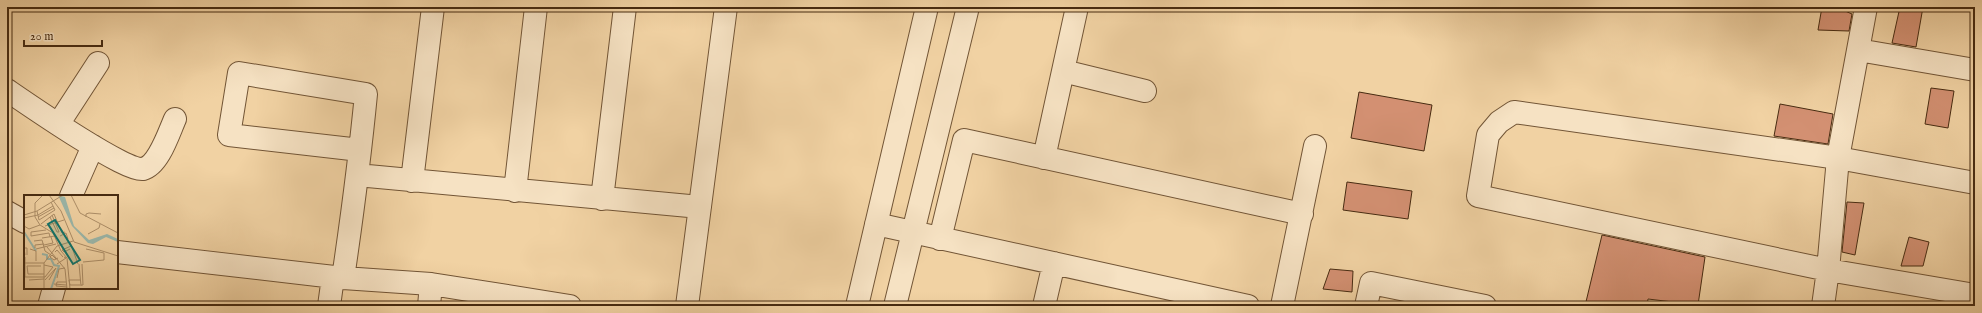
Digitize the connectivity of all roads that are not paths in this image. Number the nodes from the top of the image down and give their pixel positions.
1 (433, 7) edge
2 (536, 7) edge
3 (625, 7) edge
4 (726, 7) edge
5 (927, 7) edge
6 (968, 7) edge
7 (1077, 7) edge
8 (1866, 7) edge
9 (1858, 50) junction
10 (98, 63) dead end
11 (1975, 70) edge
12 (1063, 71) junction
13 (7, 90) edge
14 (1145, 91) dead end
15 (175, 119) dead end
16 (59, 123) junction
17 (93, 146) junction
18 (1315, 146) dead end
19 (360, 150) junction
20 (1044, 158) junction
21 (1838, 158) junction
22 (357, 175) junction
23 (412, 181) junction
24 (1975, 183) edge
25 (515, 191) junction
26 (71, 195) edge
27 (602, 199) junction
28 (700, 207) junction
29 (7, 212) edge
30 (1302, 214) junction
31 (24, 221) edge
32 (876, 224) junction
33 (913, 232) junction
34 (940, 238) junction
35 (118, 252) edge
36 (1054, 263) junction
37 (1828, 270) junction
38 (338, 277) junction
39 (431, 284) junction
40 (1975, 295) edge
41 (1474, 305) edge
42 (329, 306) edge
43 (429, 306) edge
44 (570, 306) edge
45 (687, 306) edge
46 (857, 306) edge
47 (895, 306) edge
48 (1044, 306) edge
49 (1248, 306) edge
50 (1282, 306) edge
51 (1366, 306) edge
52 (1823, 306) edge

1 - 23 street
2 - 25 street
3 - 27 street
4 - 28 street
5 - 32 street
6 - 33 street
7 - 12 street
8 - 9 street
9 - 11 street
9 - 21 street
10 - 16 street
12 - 14 street
12 - 20 street
13 - 16 street
15 - 17 street
16 - 17 street
17 - 26 street
18 - 30 street
19 - 19 street
19 - 22 street
20 - 30 street
20 - 34 street
21 - 24 street
21 - 37 street
21 - 37 street
22 - 23 street
22 - 38 street
23 - 25 street
25 - 27 street
27 - 28 street
28 - 45 street
29 - 31 street
30 - 50 street
32 - 33 street
32 - 46 street
33 - 34 street
33 - 47 street
34 - 36 street
35 - 38 street
36 - 48 street
36 - 49 street
37 - 40 street
37 - 52 street
38 - 39 street
38 - 42 street
39 - 43 street
39 - 44 street
41 - 51 street

